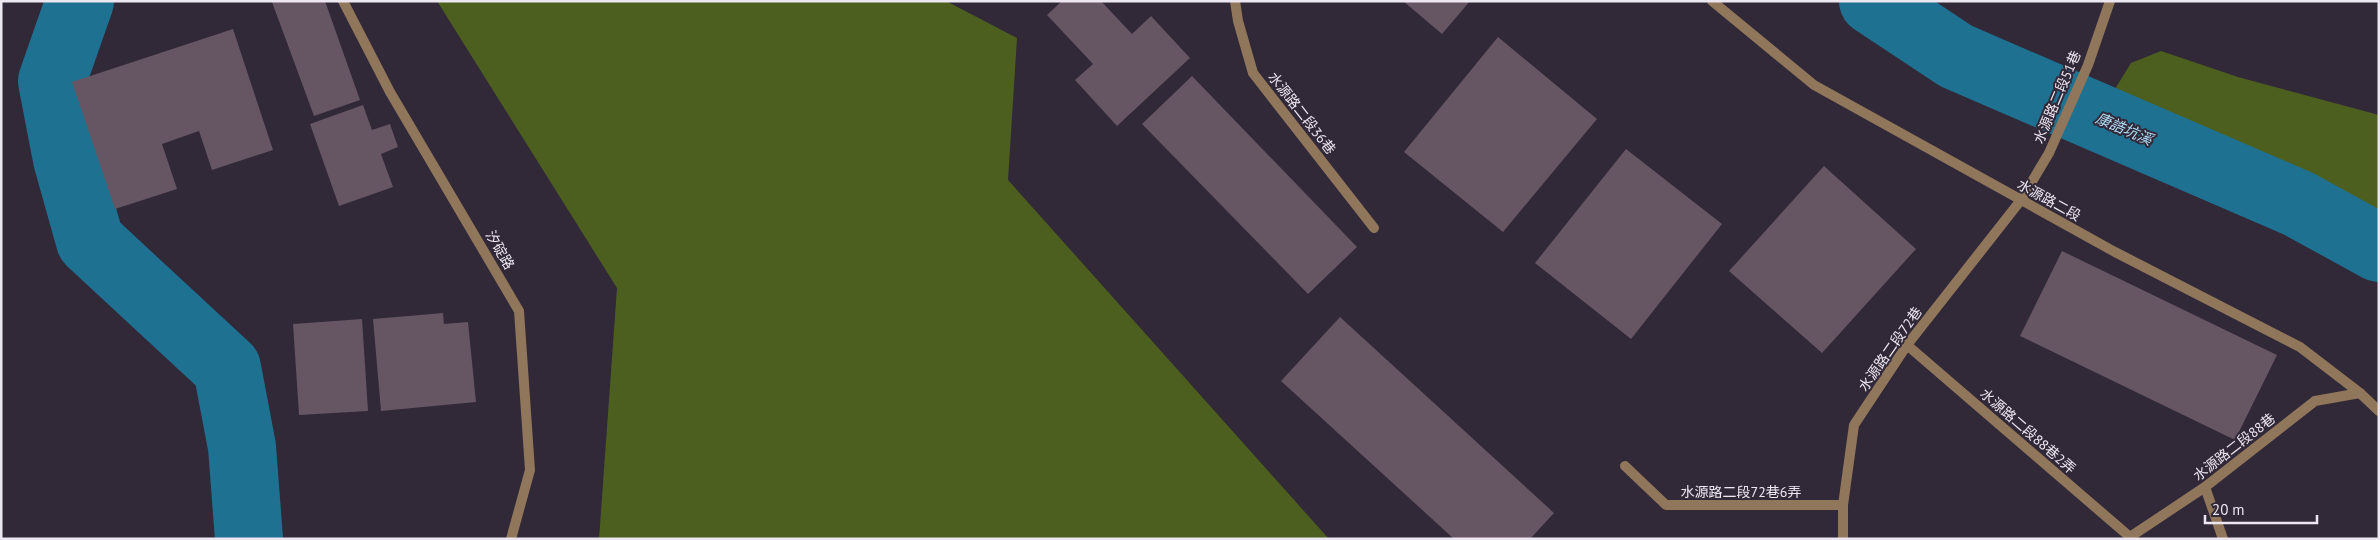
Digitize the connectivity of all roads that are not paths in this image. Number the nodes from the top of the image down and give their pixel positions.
1 (343, 1) edge
2 (1235, 1) edge
3 (1712, 1) edge
4 (2110, 1) edge
5 (2021, 200) junction
6 (1374, 228) dead end
7 (1907, 345) junction
8 (2360, 393) junction
9 (2379, 411) edge
10 (1625, 466) dead end
11 (2205, 488) junction
12 (1843, 506) junction
13 (2130, 537) joint
14 (510, 539) edge
15 (1843, 539) edge
16 (2223, 539) edge

1 - 14 street, 汐碇路
2 - 6 street, 水源路二段36巷
3 - 5 street, 水源路二段
4 - 5 street, 水源路二段51巷
5 - 7 street, 水源路二段72巷
5 - 8 street, 水源路二段
7 - 12 street, 水源路二段72巷
7 - 13 street, 水源路二段88巷2弄
8 - 9 street, 水源路二段
8 - 11 street, 水源路二段88巷
10 - 12 street, 水源路二段72巷6弄
11 - 13 street, 水源路二段88巷
11 - 16 street
12 - 15 street, 水源路二段72巷

